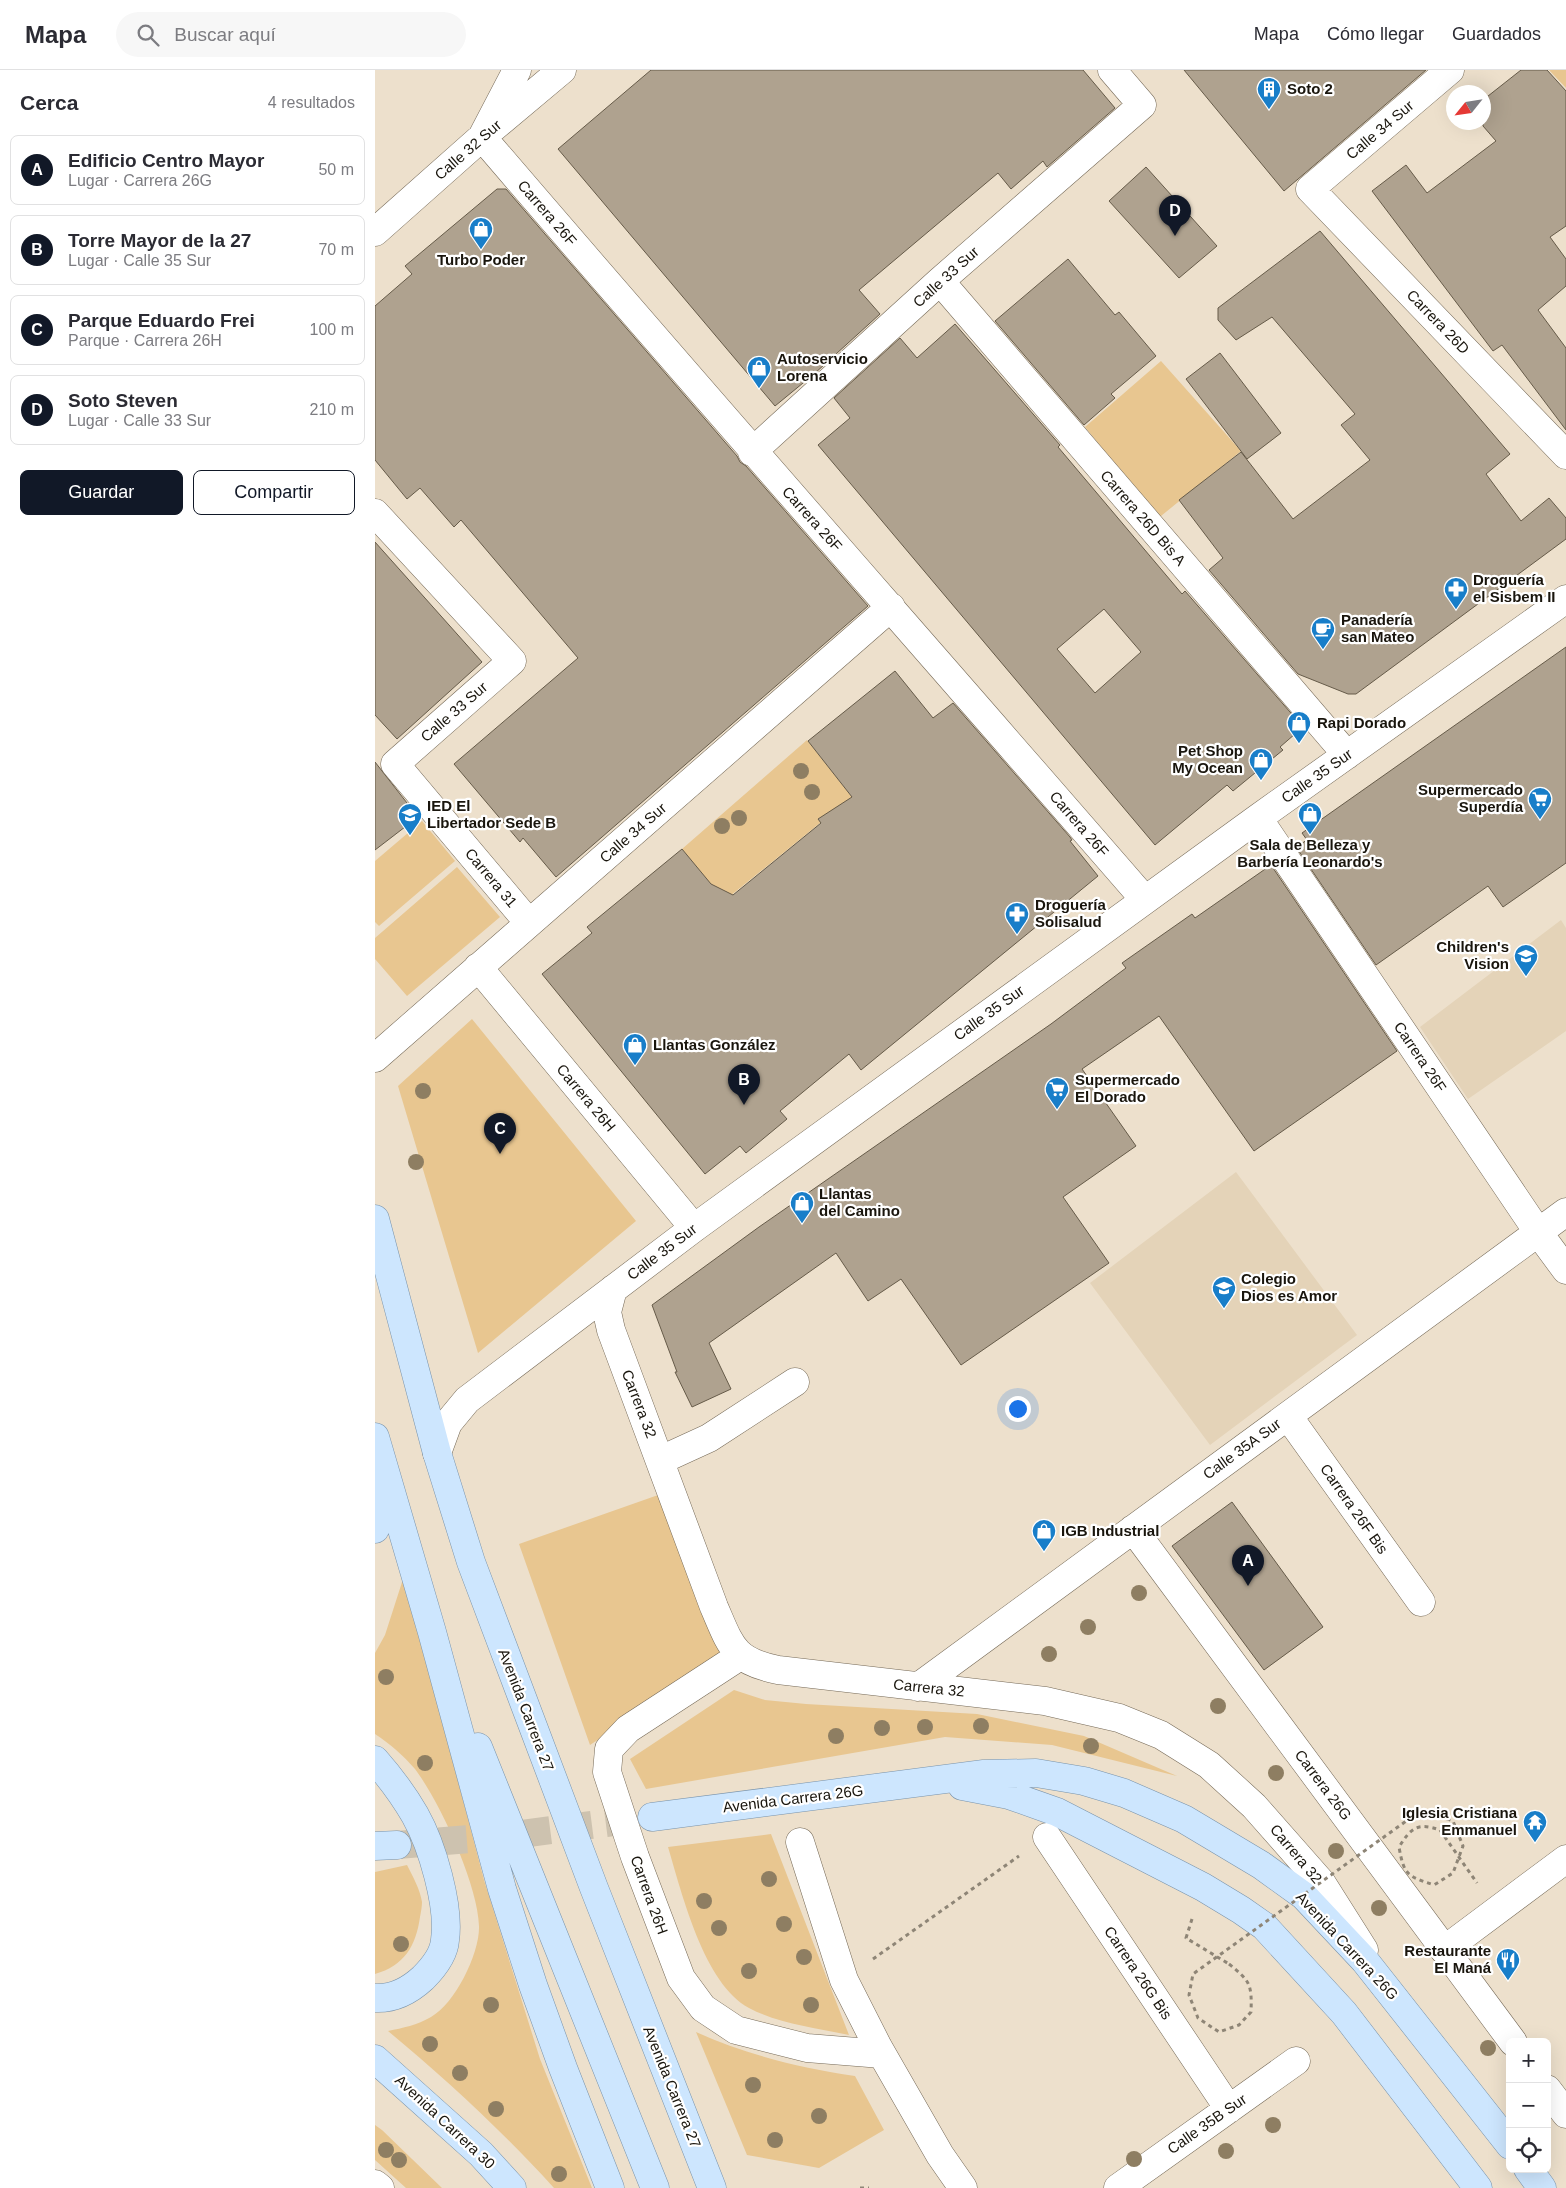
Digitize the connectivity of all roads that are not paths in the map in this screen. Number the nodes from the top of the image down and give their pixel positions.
1 (517, 70) edge
2 (563, 70) edge
3 (1112, 70) edge
4 (1450, 70) edge
5 (482, 137) junction
6 (1310, 189) joint
7 (375, 232) edge
8 (940, 281) junction
9 (752, 452) junction
10 (1566, 455) edge
11 (375, 513) edge
12 (1566, 599) edge
13 (891, 607) junction
14 (1347, 755) junction
15 (395, 764) joint
16 (1258, 818) junction
17 (1145, 900) junction
18 (529, 922) junction
19 (478, 967) junction
20 (375, 1058) edge
21 (1566, 1212) edge
22 (375, 1219) edge
23 (694, 1228) junction
24 (1539, 1232) junction
25 (1566, 1270) edge
26 (613, 1290) junction
27 (795, 1382) dead end
28 (1288, 1416) junction
29 (377, 1445) edge
30 (437, 1453) junction
31 (661, 1460) junction
32 (375, 1529) edge
33 (1133, 1529) junction
34 (1421, 1602) dead end
35 (432, 1632) junction
36 (740, 1656) junction
37 (918, 1687) junction
38 (375, 1760) edge
39 (934, 1780) junction
40 (652, 1817) tunnel mouth
41 (1047, 1837) road end
42 (800, 1842) dead end
43 (1566, 1859) edge
44 (1445, 1950) junction
45 (1390, 1991) junction
46 (375, 1998) edge
47 (1510, 2038) edge
48 (882, 2054) junction
49 (375, 2058) edge
50 (1296, 2060) dead end
51 (1551, 2094) edge
52 (1229, 2109) junction
53 (1566, 2114) edge
54 (1506, 2140) edge
55 (1531, 2173) edge
56 (375, 2184) edge
57 (380, 2188) edge
58 (512, 2188) edge
59 (610, 2188) edge
60 (655, 2188) edge
61 (712, 2188) edge
62 (963, 2188) edge
63 (1117, 2188) edge
64 (1478, 2188) edge
65 (1542, 2188) edge

1 - 5 street
2 - 5 street, Calle 32 Sur
3 - 8 street, Calle 33 Sur
4 - 6 street, Calle 34 Sur
5 - 7 street, Calle 32 Sur
5 - 9 street, Carrera 26F
6 - 10 street, Carrera 26D
8 - 9 street, Calle 33 Sur
8 - 14 street, Carrera 26D Bis A
9 - 13 street, Carrera 26F
11 - 15 street, Calle 33 Sur
12 - 14 street, Calle 35 Sur
13 - 17 street, Carrera 26F
13 - 18 street, Calle 34 Sur
14 - 16 street, Calle 35 Sur
15 - 18 street, Carrera 31
16 - 17 street, Calle 35 Sur
16 - 24 street, Carrera 26F
17 - 23 street, Calle 35 Sur
18 - 19 street, Calle 34 Sur
19 - 20 street, Calle 34 Sur
19 - 23 street, Carrera 26H
21 - 24 street, Calle 35A Sur
22 - 30 main road, Avenida Carrera 27
23 - 26 street, Calle 35 Sur
24 - 25 street, Carrera 26F
24 - 28 street, Calle 35A Sur
26 - 30 street, Calle 35 Sur
26 - 31 street, Carrera 32
27 - 31 street
28 - 33 street, Calle 35A Sur
28 - 34 street, Carrera 26F Bis
29 - 32 main road
29 - 35 main road
30 - 61 main road, Avenida Carrera 27
31 - 36 street, Carrera 32
33 - 37 street, Calle 35A Sur
33 - 44 street, Carrera 26G
35 - 59 main road
35 - 60 main road
36 - 37 street, Carrera 32
36 - 48 street, Carrera 26H
37 - 45 street, Carrera 32
38 - 46 main road
39 - 40 main road, Avenida Carrera 26G
39 - 45 main road, Avenida Carrera 26G
39 - 64 main road, Avenida Carrera 26G
41 - 52 street, Carrera 26G Bis
42 - 48 street
43 - 44 street
44 - 47 street, Carrera 26G
45 - 54 main road, Avenida Carrera 26G
48 - 62 street
49 - 58 main road, Avenida Carrera 30
50 - 52 street, Calle 35B Sur
51 - 53 street
52 - 63 street, Calle 35B Sur
55 - 65 main road
56 - 57 street

